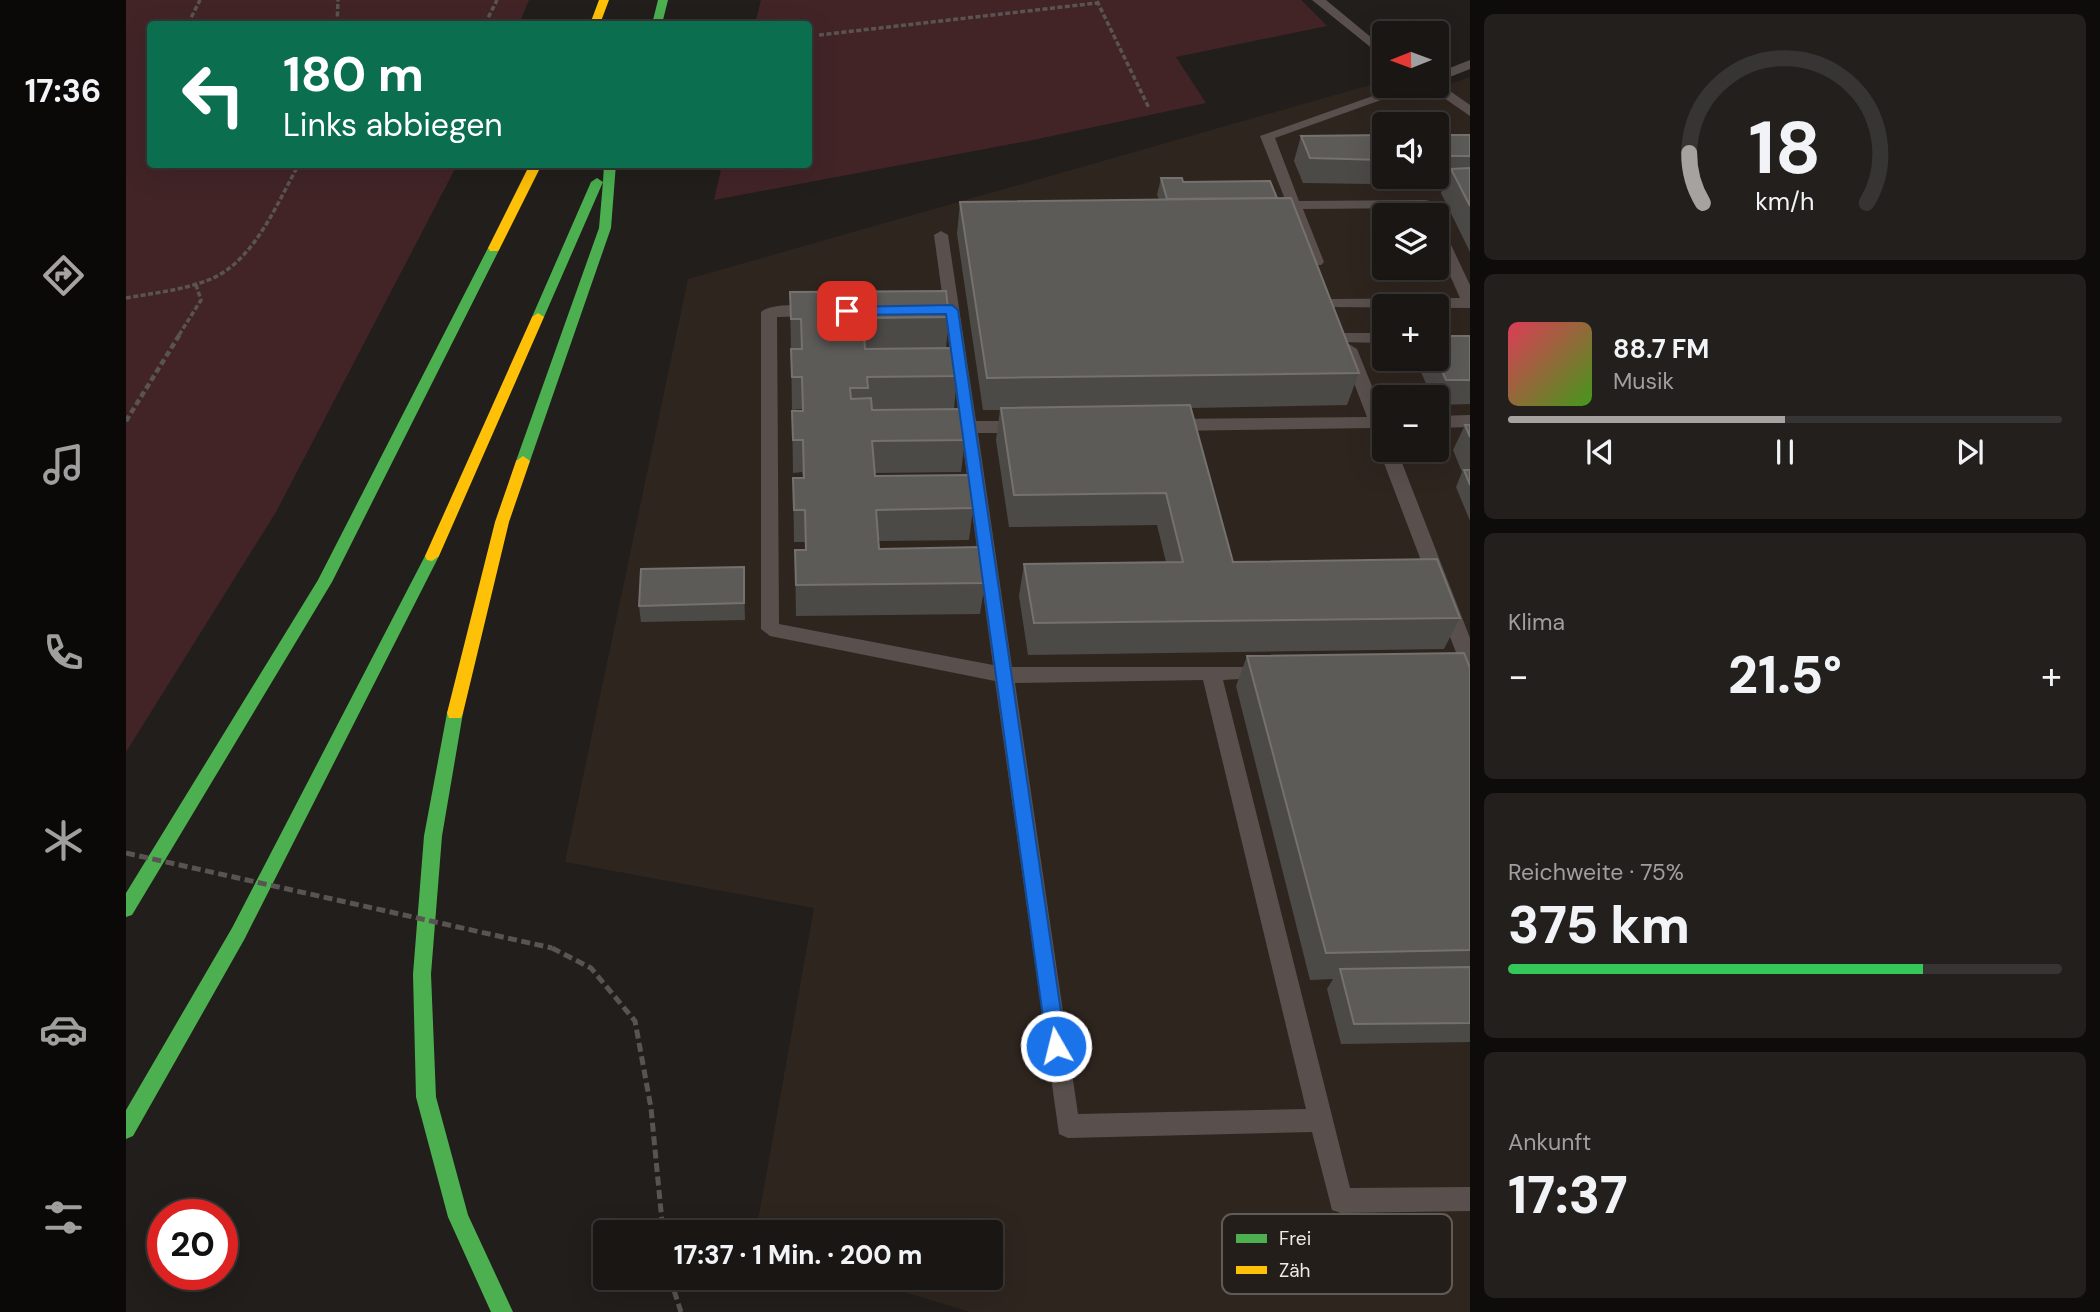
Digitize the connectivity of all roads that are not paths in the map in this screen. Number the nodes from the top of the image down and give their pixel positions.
1 (604, 0) edge
2 (663, 0) edge
3 (1318, 0) edge
4 (596, 21) edge
5 (658, 21) edge
6 (1372, 44) edge
7 (1470, 64) edge
8 (1449, 74) edge
9 (1449, 91) edge
10 (1378, 98) edge
11 (1470, 112) edge
12 (534, 168) edge
13 (603, 168) edge
14 (610, 168) edge
15 (1372, 204) edge
16 (1294, 205) junction
17 (941, 235) dead end
18 (1449, 257) edge
19 (1470, 303) edge
20 (1334, 309) junction
21 (834, 311) edge
22 (1372, 331) edge
23 (1372, 400) edge
24 (1470, 421) edge
25 (1372, 422) edge
26 (1449, 422) edge
27 (964, 425) junction
28 (1146, 425) edge
29 (1037, 426) edge
30 (1392, 462) edge
31 (1465, 667) edge
32 (1279, 671) edge
33 (1211, 672) junction
34 (1004, 675) junction
35 (126, 909) edge
36 (1321, 1119) junction
37 (126, 1129) edge
38 (1470, 1199) edge
39 (502, 1312) edge

1 - 4 highway
2 - 5 highway
3 - 6 lane
7 - 8 lane
9 - 11 lane
10 - 16 lane
12 - 35 highway
13 - 37 highway
14 - 39 highway
15 - 16 lane
16 - 20 lane
17 - 27 lane
18 - 19 lane
19 - 20 lane
20 - 22 lane
20 - 23 lane
21 - 34 lane
24 - 26 lane
25 - 28 lane
27 - 29 lane
27 - 34 lane
30 - 31 lane
32 - 33 lane
33 - 34 lane
33 - 36 lane
34 - 36 lane
36 - 38 lane

